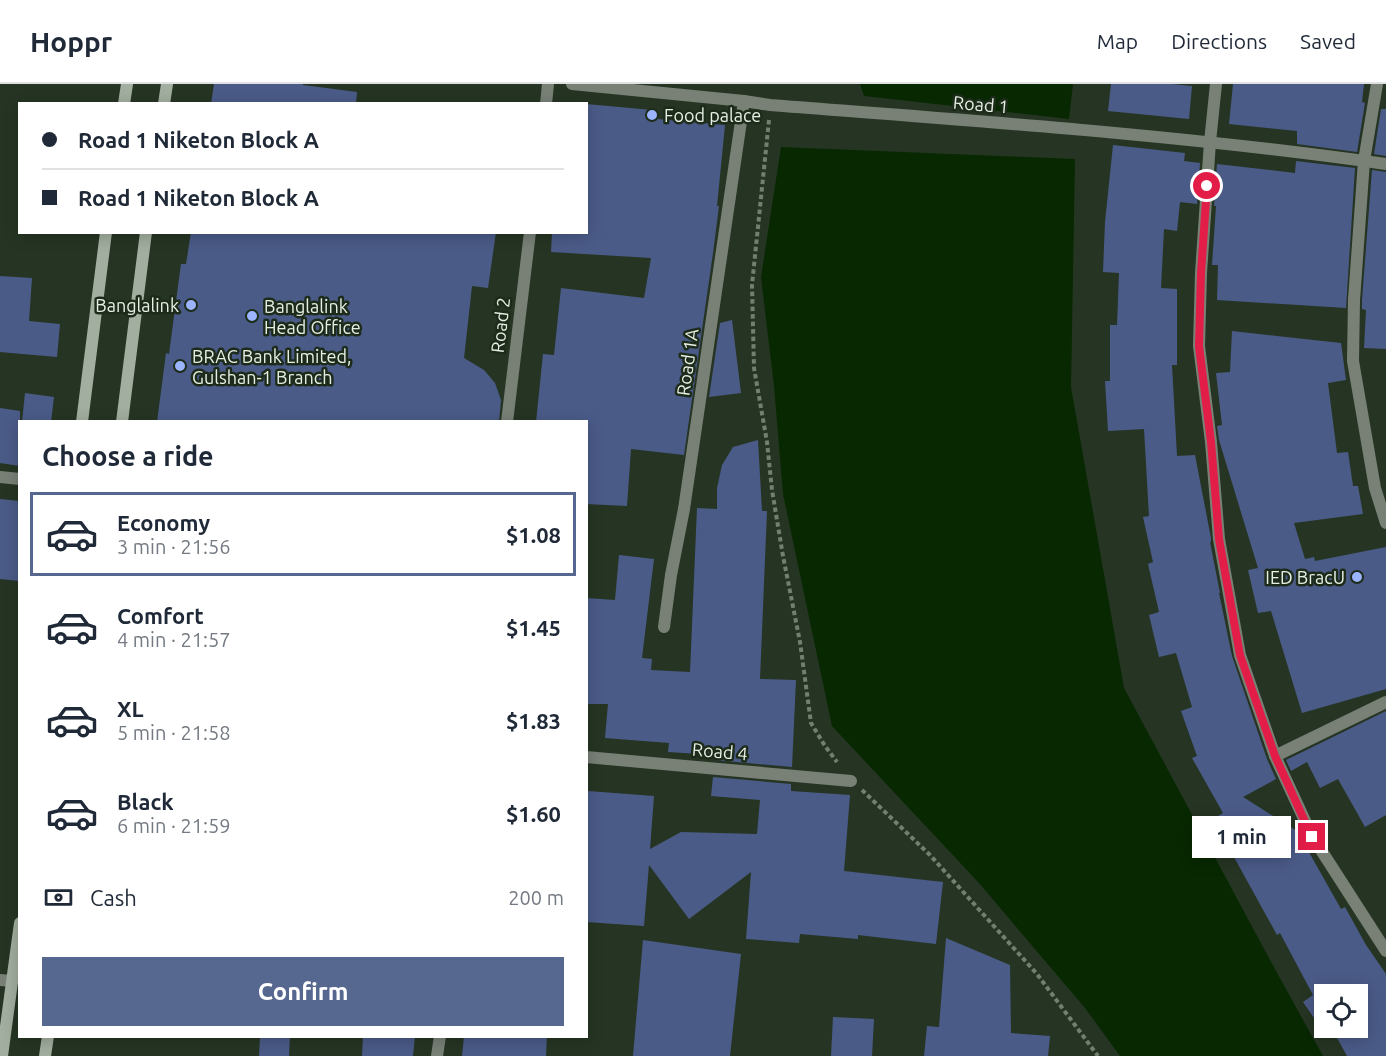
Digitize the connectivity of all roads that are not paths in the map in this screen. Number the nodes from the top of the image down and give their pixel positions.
1 (127, 84) edge
2 (167, 84) edge
3 (548, 84) edge
4 (572, 84) edge
5 (1216, 84) edge
6 (1377, 84) edge
7 (744, 101) junction
8 (124, 102) edge
9 (164, 102) edge
10 (546, 102) edge
11 (1210, 142) junction
12 (1364, 160) junction
13 (1386, 164) edge
14 (106, 234) edge
15 (146, 234) edge
16 (530, 234) edge
17 (82, 420) edge
18 (122, 420) edge
19 (507, 420) edge
20 (0, 477) edge
21 (18, 479) edge
22 (1386, 523) edge
23 (664, 627) dead end
24 (1386, 702) edge
25 (1275, 756) junction
26 (588, 757) edge
27 (851, 780) road end
28 (18, 931) edge
29 (1386, 951) edge
30 (6, 981) edge
31 (48, 1038) edge
32 (440, 1038) edge
33 (2, 1056) edge
34 (45, 1056) edge
35 (437, 1056) edge

1 - 8 main road
2 - 9 main road
3 - 10 street
4 - 7 street, Road 1
5 - 11 street
6 - 12 street
7 - 11 street, Road 1
7 - 23 street, Road 1A
11 - 12 street, Road 1
11 - 25 street
12 - 13 street, Road 1
12 - 22 street
14 - 17 main road
15 - 18 main road
16 - 19 street, Road 2
20 - 21 street
24 - 25 street
25 - 29 street
26 - 27 street, Road 4
28 - 30 main road
30 - 33 main road
31 - 34 main road
32 - 35 street

